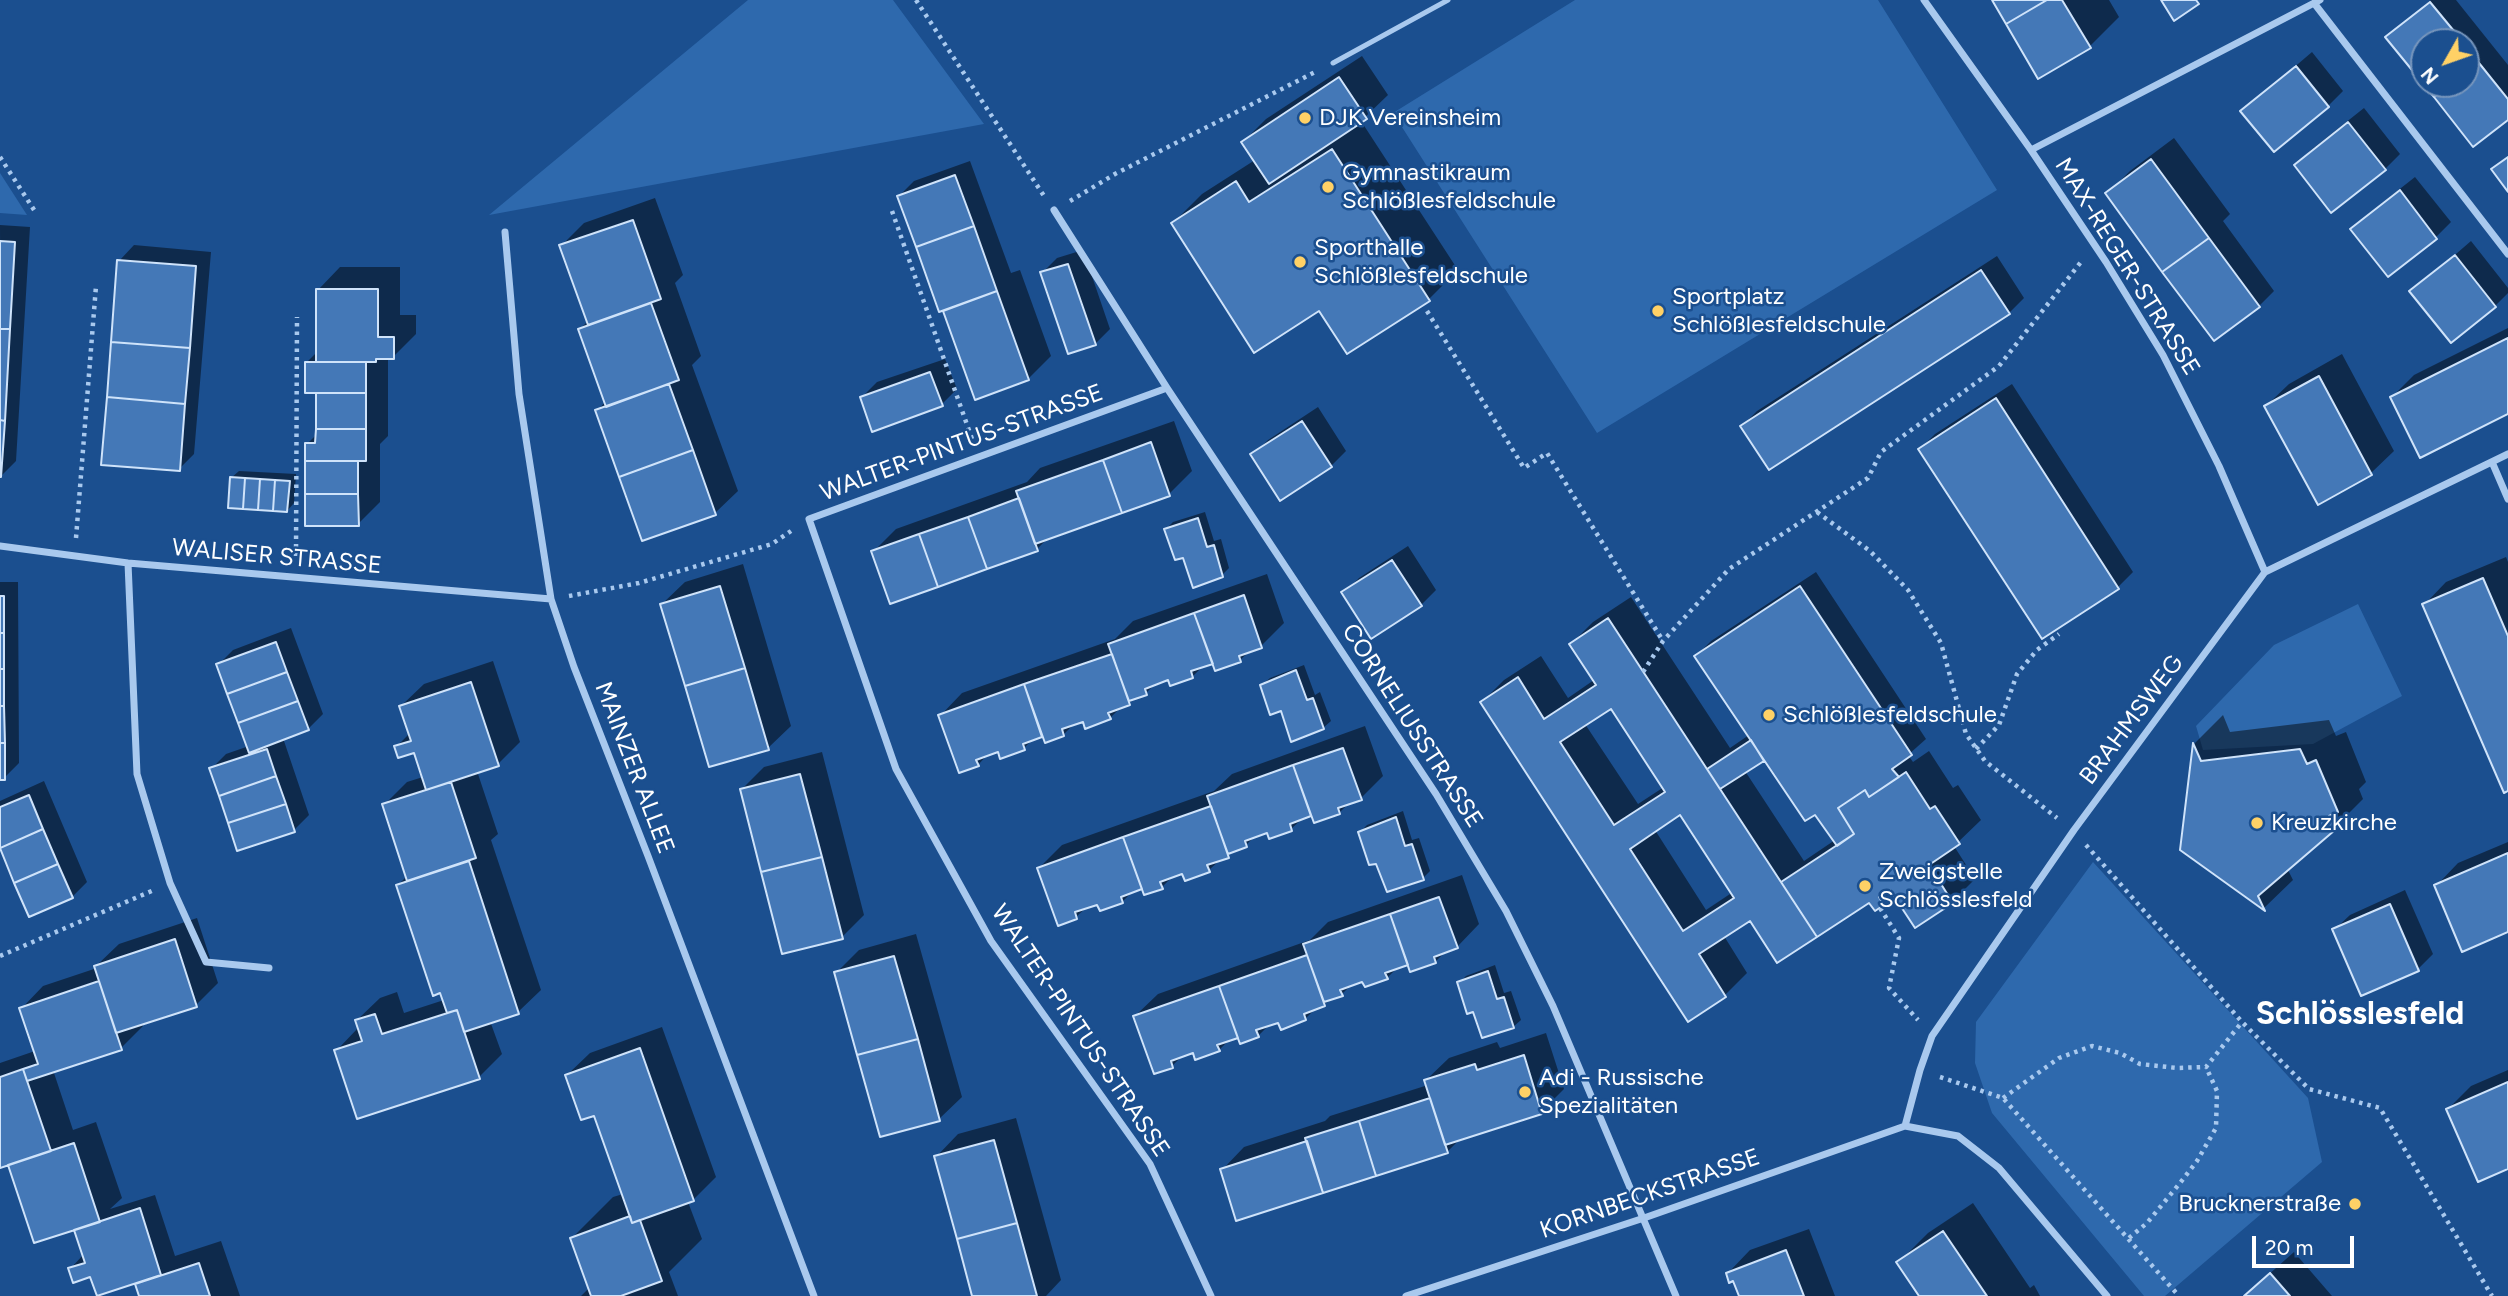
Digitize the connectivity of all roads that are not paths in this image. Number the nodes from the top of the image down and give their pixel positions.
1 (1448, 0) edge
2 (1924, 0) edge
3 (2317, 1) edge
4 (1333, 62) road end
5 (2031, 150) junction
6 (1054, 210) road end
7 (505, 232) dead end
8 (2508, 254) edge
9 (1167, 388) junction
10 (2508, 454) edge
11 (2492, 462) junction
12 (2508, 499) edge
13 (0, 546) edge
14 (128, 563) junction
15 (2265, 572) junction
16 (551, 599) junction
17 (269, 968) dead end
18 (1905, 1126) junction
19 (1644, 1218) junction
20 (814, 1296) edge
21 (1211, 1296) edge
22 (1406, 1296) edge
23 (1676, 1296) edge
24 (2107, 1296) edge

1 - 4 lane
2 - 5 street, MAX-REGER-STRASSE
3 - 5 street
3 - 8 street
5 - 15 street, MAX-REGER-STRASSE
6 - 9 street, CORNELIUSSTRASSE
7 - 16 street, MAINZER ALLEE
9 - 19 street, CORNELIUSSTRASSE
9 - 21 street, WALTER-PINTUS-STRASSE
10 - 11 street, BRAHMSWEG
11 - 12 street
11 - 15 street, BRAHMSWEG
13 - 14 street, WALISER STRASSE
14 - 16 street, WALISER STRASSE
14 - 17 street
15 - 18 street, BRAHMSWEG
16 - 20 street, MAINZER ALLEE
18 - 19 street, KORNBECKSTRASSE
18 - 24 street
19 - 22 street, KORNBECKSTRASSE
19 - 23 street, CORNELIUSSTRASSE

